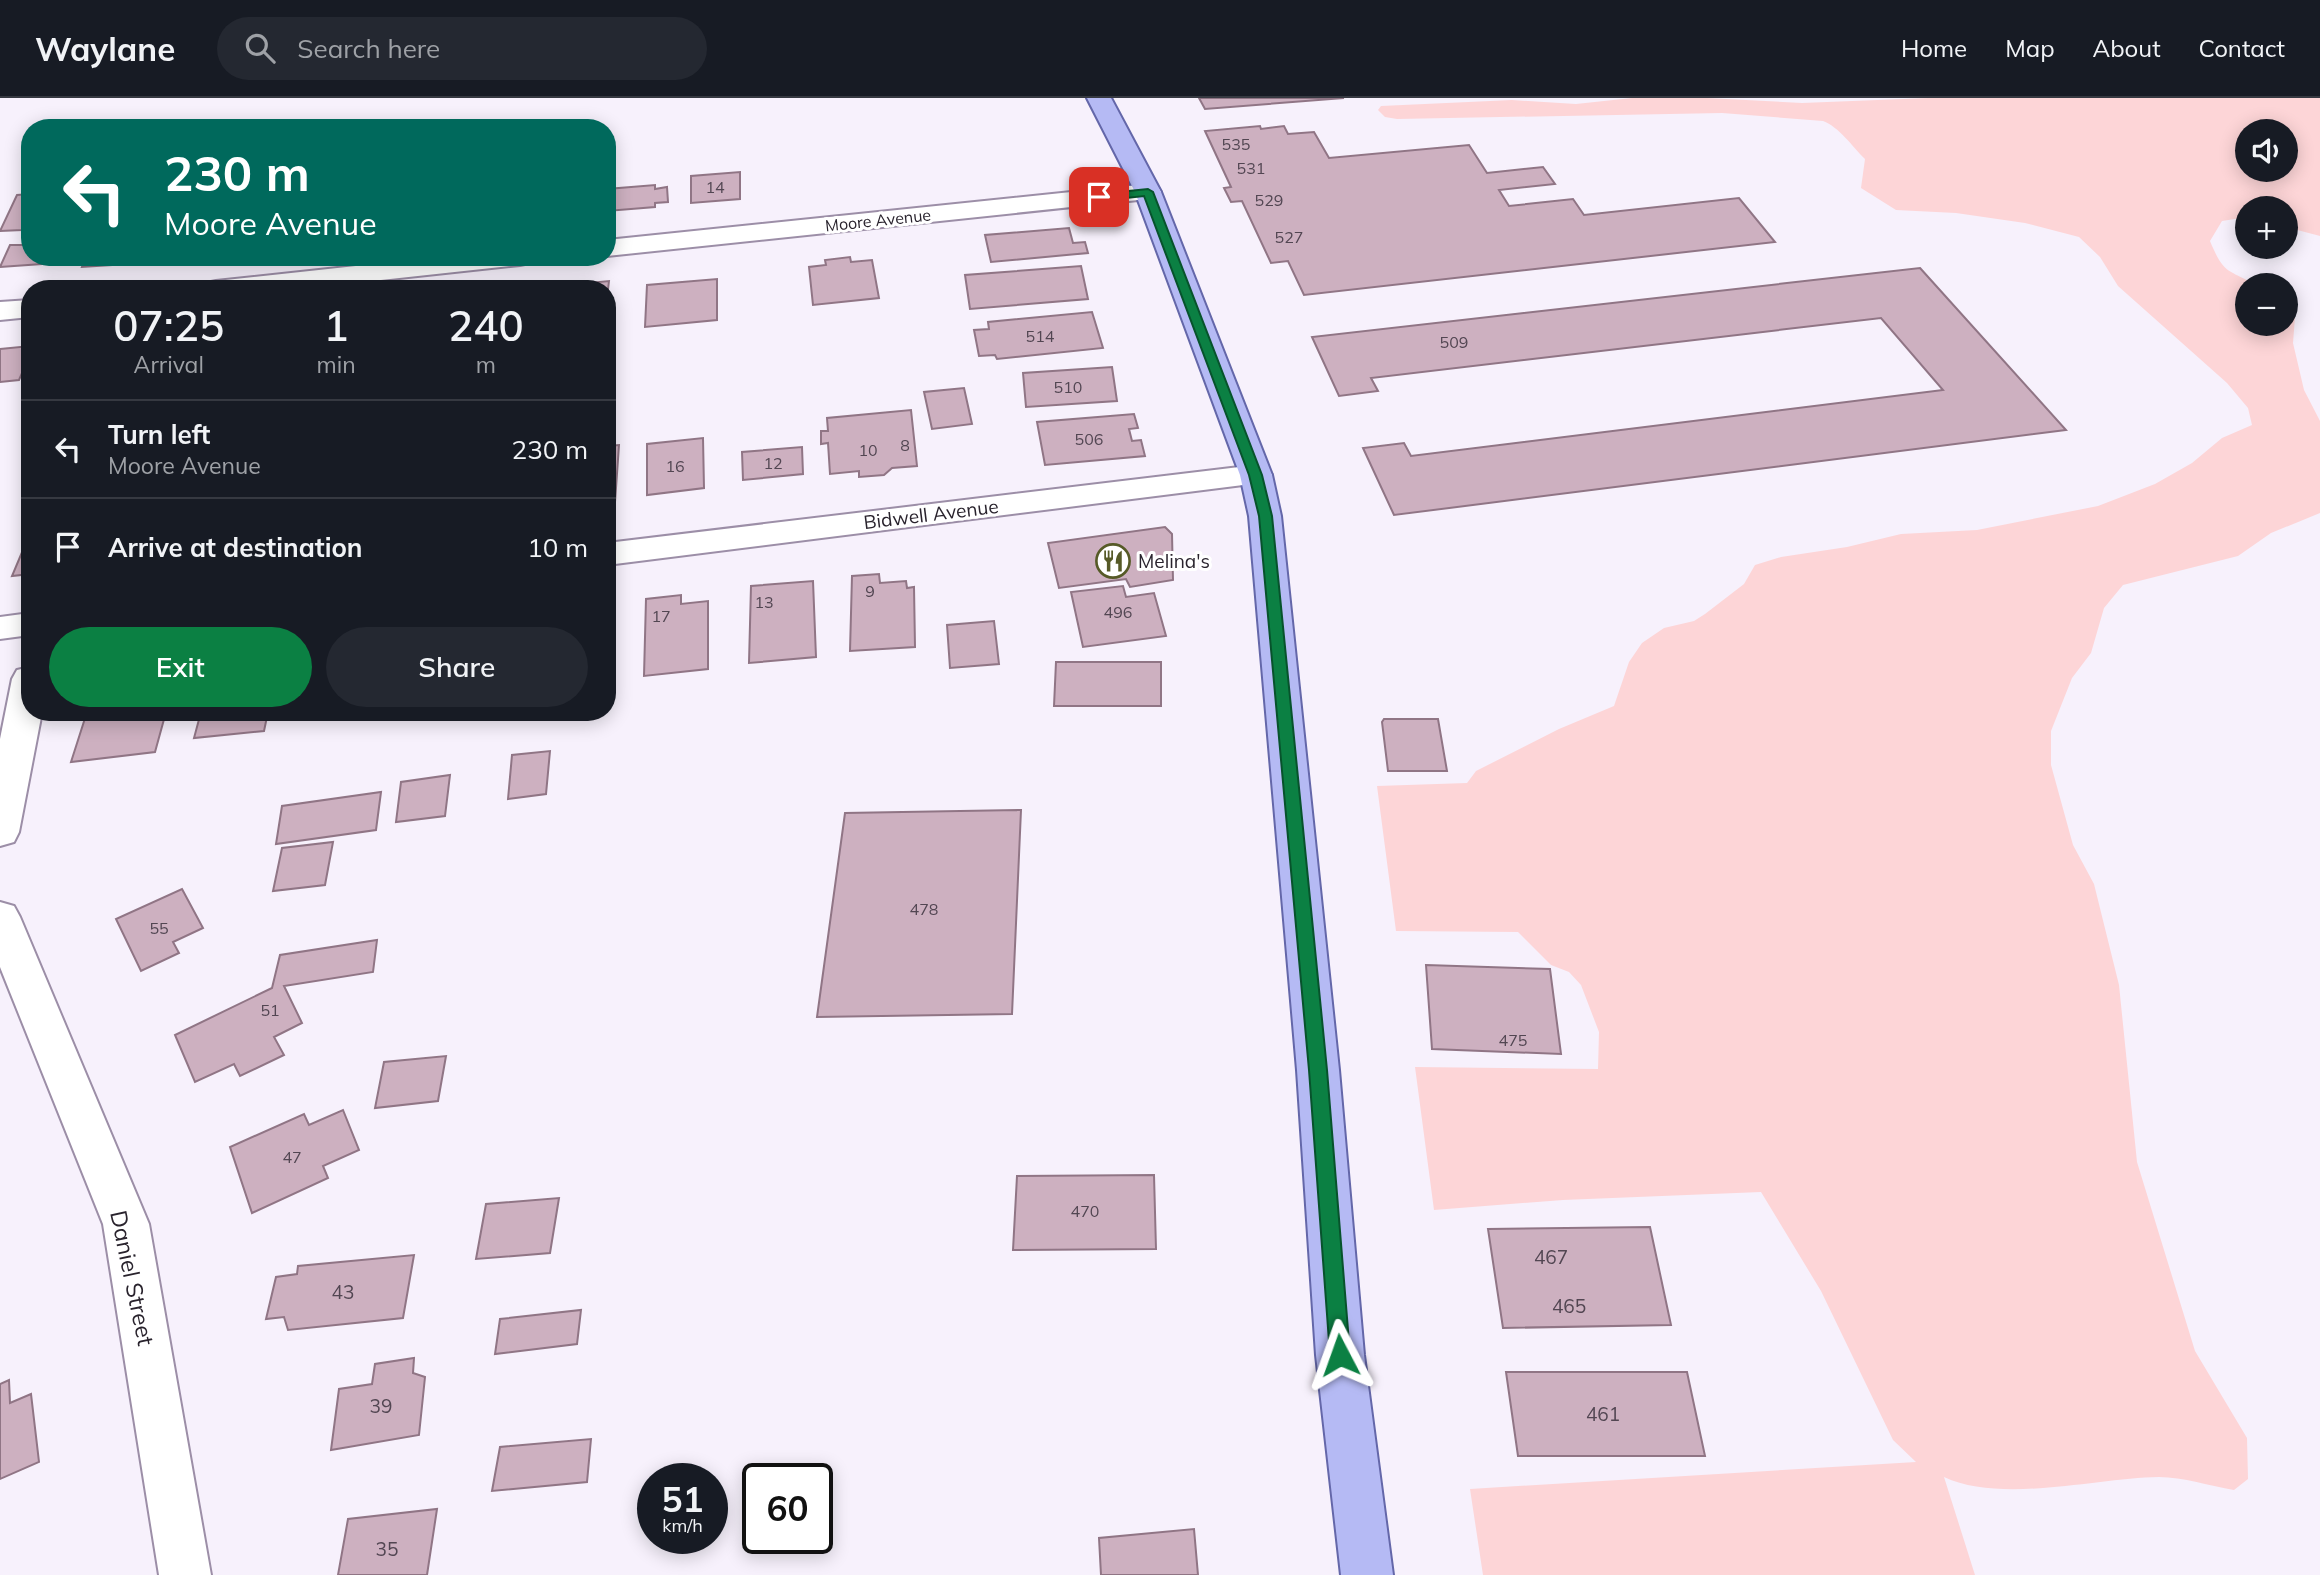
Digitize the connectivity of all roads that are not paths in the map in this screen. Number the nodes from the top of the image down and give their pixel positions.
1 (1099, 98) edge
2 (1148, 192) junction
3 (616, 247) edge
4 (434, 266) edge
5 (302, 280) edge
6 (21, 309) edge
7 (0, 311) edge
8 (1256, 475) junction
9 (616, 553) edge
10 (21, 625) edge
11 (0, 628) edge
12 (22, 721) edge
13 (0, 832) edge
14 (0, 917) edge
15 (185, 1575) edge
16 (1367, 1575) edge

1 - 2 main road
2 - 3 street, Moore Avenue
2 - 8 main road
4 - 5 street
6 - 7 street
8 - 9 street, Bidwell Avenue
8 - 16 main road
10 - 11 street
12 - 13 street
14 - 15 street, Daniel Street

